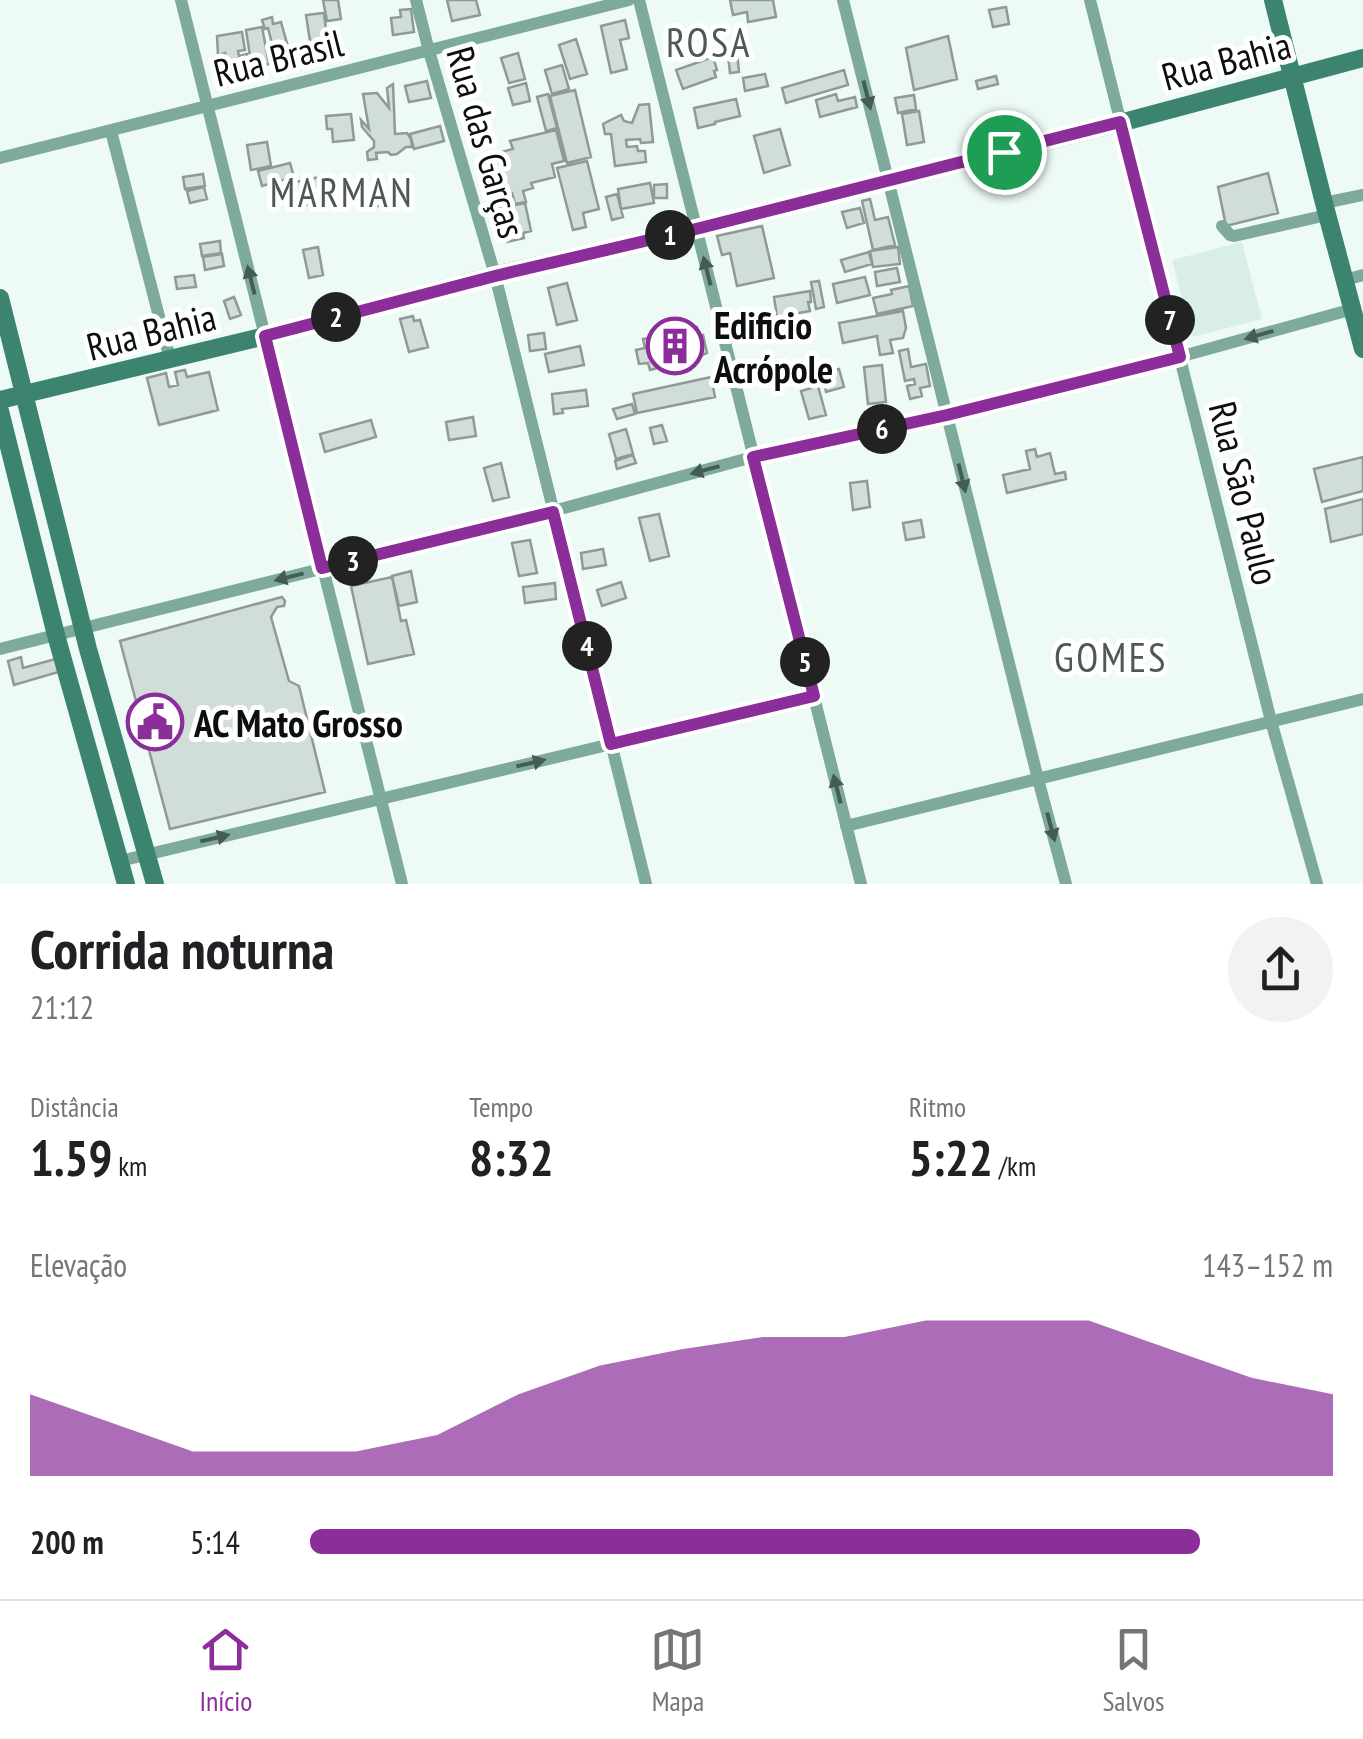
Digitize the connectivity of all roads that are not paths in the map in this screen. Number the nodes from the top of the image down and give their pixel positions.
1 (181, 0) edge
2 (416, 0) edge
3 (629, 0) edge
4 (638, 0) edge
5 (843, 0) edge
6 (1090, 0) edge
7 (1273, 0) edge
8 (428, 50) junction
9 (1363, 58) edge
10 (1292, 76) junction
11 (208, 105) junction
12 (1120, 122) junction
13 (111, 130) junction
14 (0, 158) edge
15 (888, 181) junction
16 (1363, 195) edge
17 (1325, 209) junction
18 (1222, 226) dead end
19 (696, 229) junction
20 (495, 276) junction
21 (1354, 277) edge
22 (0, 298) edge
23 (1352, 309) junction
24 (265, 336) junction
25 (1363, 349) edge
26 (1180, 357) junction
27 (170, 359) junction
28 (24, 394) junction
29 (0, 400) edge
30 (0, 411) edge
31 (947, 415) junction
32 (753, 457) junction
33 (553, 512) junction
34 (322, 568) junction
35 (83, 629) junction
36 (56, 635) junction
37 (0, 649) edge
38 (814, 696) junction
39 (1363, 699) edge
40 (1272, 721) junction
41 (611, 744) junction
42 (1038, 779) junction
43 (381, 798) junction
44 (846, 826) junction
45 (148, 854) junction
46 (120, 861) junction
47 (126, 884) edge
48 (155, 884) edge
49 (402, 884) edge
50 (646, 884) edge
51 (860, 884) edge
52 (1066, 884) edge
53 (1317, 884) edge

1 - 11 street
2 - 8 street, Rua das Garças
3 - 8 street, Rua Brasil
4 - 19 street
5 -> 15 street
6 - 12 street, Rua São Paulo
7 - 10 main road
8 - 11 street, Rua Brasil
8 - 20 street, Rua das Garças
9 - 10 main road, Rua Bahia
10 - 12 main road, Rua Bahia
10 - 17 main road
11 - 13 street, Rua Brasil
24 -> 11 street
12 - 15 main road, Rua Bahia
12 - 26 street, Rua São Paulo
13 - 14 street, Rua Brasil
13 - 27 street
15 - 19 main road, Rua Bahia
15 - 31 street
16 - 17 street
17 - 18 street
17 - 21 main road
19 - 20 main road, Rua Bahia
32 -> 19 street
20 - 24 main road, Rua Bahia
20 - 33 street, Rua das Garças
21 - 23 main road
22 - 28 main road
23 - 25 main road
23 -> 26 street
24 - 27 main road, Rua Bahia
24 - 34 street
26 - 31 street
26 - 40 street, Rua São Paulo
27 - 28 main road, Rua Bahia
28 - 29 main road, Rua Bahia
28 - 35 main road
30 - 36 main road
31 - 32 street
31 -> 42 street
32 -> 33 street
32 - 38 street
33 - 34 street
33 - 41 street, Rua das Garças
34 -> 35 street
34 - 43 street
35 - 36 street
35 - 45 main road
36 - 37 street
36 - 46 main road
38 - 41 street
44 -> 38 street
39 - 40 street
40 - 42 street
40 - 53 street, Rua São Paulo
43 -> 41 street
41 - 50 street, Rua das Garças
42 - 44 street
42 -> 52 street
45 -> 43 street
43 - 49 street
44 - 51 street
45 - 46 street
45 - 48 main road
46 - 47 main road

